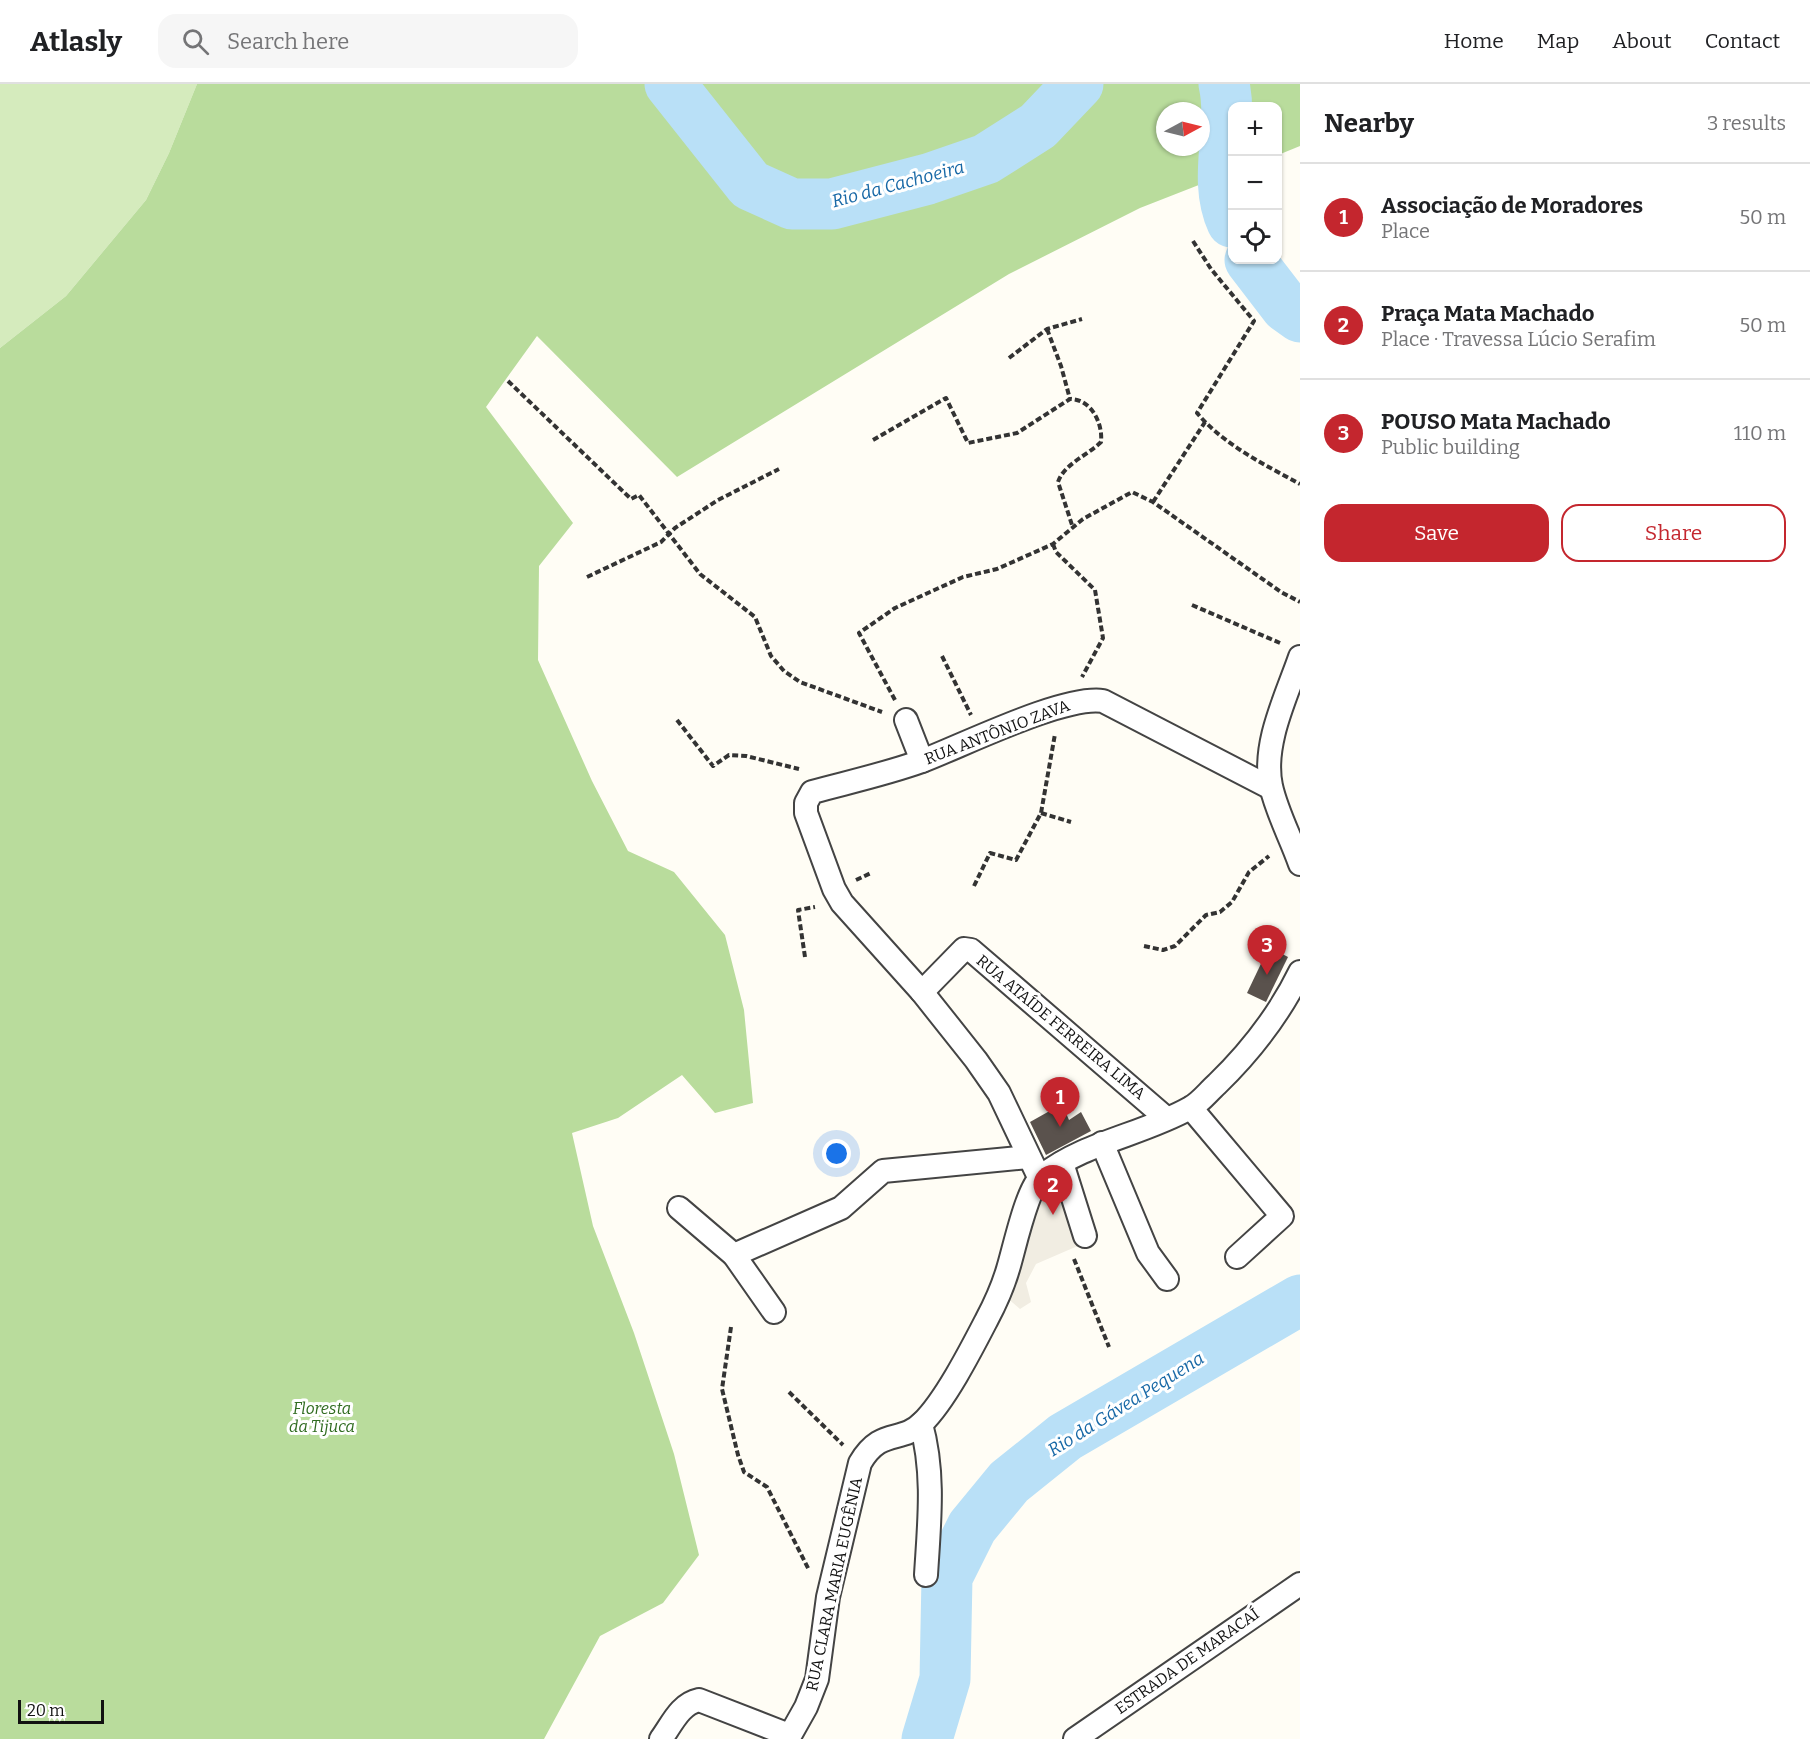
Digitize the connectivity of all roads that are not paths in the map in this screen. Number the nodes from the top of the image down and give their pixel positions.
1 (1291, 650) edge
2 (906, 720) road end
3 (922, 760) junction
4 (1271, 788) junction
5 (1297, 853) edge
6 (1300, 972) edge
7 (930, 985) junction
8 (1191, 1108) junction
9 (1163, 1114) junction
10 (1102, 1143) junction
11 (1028, 1157) junction
12 (1062, 1163) junction
13 (1039, 1178) junction
14 (679, 1208) dead end
15 (1085, 1236) dead end
16 (734, 1255) junction
17 (1237, 1257) dead end
18 (1167, 1279) dead end
19 (774, 1312) dead end
20 (921, 1424) junction
21 (926, 1575) dead end
22 (1300, 1584) edge
23 (788, 1737) edge
24 (661, 1739) edge
25 (1075, 1739) edge

1 - 4 street
2 - 3 street
3 - 4 street, RUA ANTÔNIO ZAVA
3 - 7 street, RUA ANTÔNIO ZAVA
4 - 5 street
6 - 8 street
7 - 9 street, RUA ATAÍDE FERREIRA LIMA
7 - 11 street
8 - 9 street
8 - 17 street
9 - 10 street
10 - 12 street
10 - 18 street
11 - 13 street
11 - 16 street
12 - 13 street
12 - 15 street
13 - 20 street
14 - 16 street
16 - 19 street
20 - 21 street
20 - 23 street, RUA CLARA MARIA EUGÊNIA
22 - 25 street, ESTRADA DE MARACAÍ
23 - 24 street

